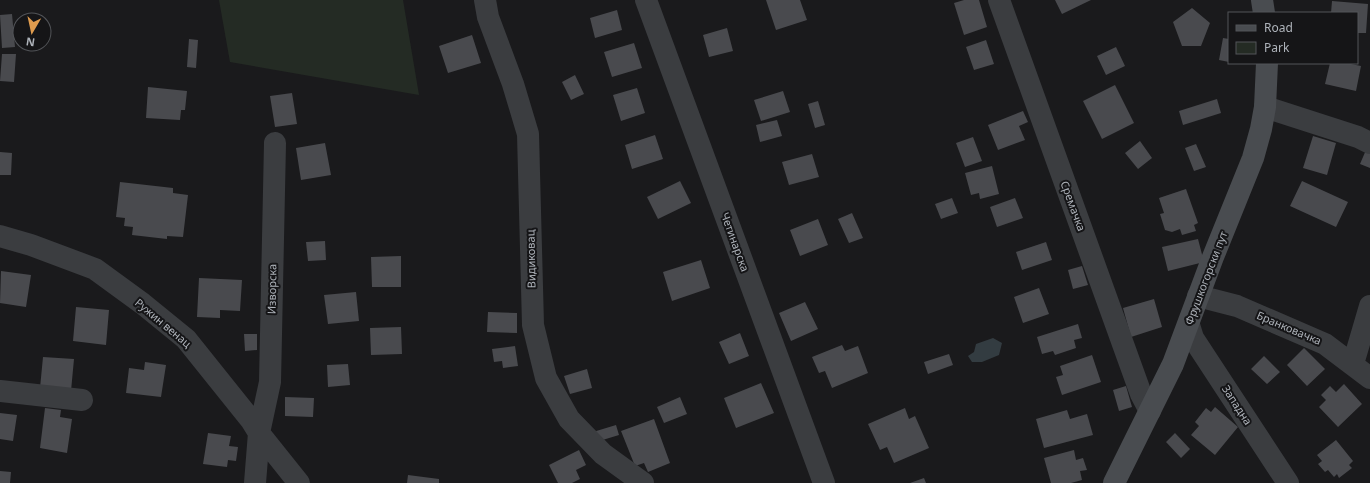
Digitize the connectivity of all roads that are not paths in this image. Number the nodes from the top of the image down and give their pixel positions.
1 (485, 0) edge
2 (646, 0) edge
3 (1000, 0) edge
4 (1262, 0) edge
5 (1264, 12) edge
6 (1267, 64) edge
7 (1265, 108) junction
8 (275, 143) dead end
9 (1370, 144) edge
10 (0, 236) edge
11 (1198, 296) junction
12 (1370, 306) edge
13 (1189, 325) junction
14 (1353, 364) junction
15 (1370, 378) edge
16 (0, 391) edge
17 (82, 400) dead end
18 (1150, 411) junction
19 (259, 434) junction
20 (255, 483) edge
21 (299, 483) edge
22 (643, 483) edge
23 (824, 483) edge
24 (1114, 483) edge
25 (1288, 483) edge

1 - 22 street, Видиковац
2 - 23 street, Четинарска
3 - 18 street, Сремачка
4 - 5 street
6 - 7 street, Фрушкогорски пут
7 - 9 street
7 - 11 street, Фрушкогорски пут
8 - 19 street, Изворска
10 - 19 street, Ружин венац
11 - 13 street, Фрушкогорски пут
11 - 14 street, Бранковачка
12 - 14 street
13 - 18 street, Фрушкогорски пут
13 - 25 street, Западна
14 - 15 street, Бранковачка
16 - 17 street
18 - 24 street, Фрушкогорски пут
19 - 20 street, Изворска
19 - 21 street, Ружин венац

